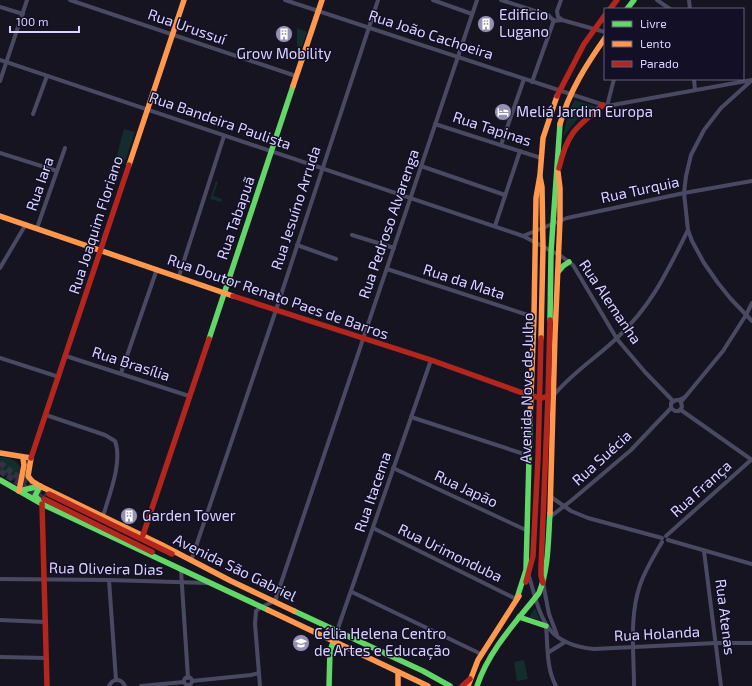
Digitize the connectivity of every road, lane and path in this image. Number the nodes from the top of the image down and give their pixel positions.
1 (27, 0) edge
2 (70, 0) edge
3 (184, 0) edge
4 (285, 0) edge
5 (322, 0) edge
6 (378, 0) edge
7 (433, 0) edge
8 (477, 0) edge
9 (501, 0) edge
10 (561, 0) edge
11 (617, 0) edge
12 (634, 0) edge
13 (657, 0) edge
14 (0, 7) edge
15 (611, 8) edge
16 (628, 8) edge
17 (669, 8) edge
18 (318, 11) junction
19 (23, 14) junction
20 (472, 14) junction
21 (604, 17) edge
22 (556, 19) junction
23 (369, 28) junction
24 (594, 30) junction
25 (604, 32) edge
26 (172, 35) junction
27 (604, 39) edge
28 (458, 57) junction
29 (0, 60) edge
30 (6, 62) junction
31 (47, 76) junction
32 (296, 76) junction
33 (524, 79) junction
34 (614, 80) edge
35 (694, 80) edge
36 (752, 80) edge
37 (0, 81) edge
38 (532, 82) junction
39 (695, 90) junction
40 (559, 91) junction
41 (570, 93) junction
42 (605, 106) junction
43 (148, 109) junction
44 (33, 114) dead end
45 (435, 124) junction
46 (224, 136) junction
47 (501, 145) junction
48 (65, 148) dead end
49 (271, 151) junction
50 (520, 151) junction
51 (0, 153) edge
52 (541, 158) junction
53 (421, 166) junction
54 (322, 168) junction
55 (57, 171) junction
56 (557, 172) junction
57 (540, 175) junction
58 (752, 181) edge
59 (684, 193) junction
60 (505, 195) junction
61 (411, 197) junction
62 (0, 216) edge
63 (560, 220) junction
64 (553, 223) junction
65 (26, 224) junction
66 (495, 226) junction
67 (37, 228) junction
68 (543, 228) junction
69 (536, 230) junction
70 (688, 230) junction
71 (352, 235) dead end
72 (523, 236) junction
73 (536, 243) junction
74 (297, 245) junction
75 (543, 246) junction
76 (394, 248) junction
77 (100, 250) junction
78 (551, 252) junction
79 (558, 255) junction
80 (336, 259) dead end
81 (570, 262) junction
82 (0, 268) edge
83 (157, 269) junction
84 (387, 269) junction
85 (558, 272) junction
86 (179, 276) junction
87 (224, 292) junction
88 (752, 303) edge
89 (276, 310) junction
90 (746, 315) junction
91 (534, 317) junction
92 (752, 321) edge
93 (617, 338) junction
94 (363, 339) junction
95 (66, 356) junction
96 (0, 358) edge
97 (431, 360) junction
98 (121, 373) junction
99 (59, 377) junction
100 (564, 383) junction
101 (554, 384) junction
102 (189, 396) junction
103 (531, 396) junction
104 (551, 396) junction
105 (538, 398) junction
106 (673, 401) junction
107 (680, 401) junction
108 (673, 410) junction
109 (681, 410) junction
110 (46, 414) junction
111 (411, 417) junction
112 (0, 453) edge
113 (530, 456) junction
114 (24, 458) junction
115 (31, 458) junction
116 (752, 460) edge
117 (393, 468) junction
118 (0, 480) edge
119 (40, 486) junction
120 (19, 491) junction
121 (47, 494) tunnel mouth
122 (551, 497) junction
123 (43, 502) junction
124 (564, 507) junction
125 (103, 516) junction
126 (550, 517) junction
127 (373, 528) junction
128 (528, 531) junction
129 (143, 535) junction
130 (664, 539) junction
131 (704, 551) junction
132 (190, 560) junction
133 (752, 564) edge
134 (181, 570) junction
135 (528, 576) junction
136 (0, 579) edge
137 (203, 579) junction
138 (44, 580) junction
139 (109, 580) junction
140 (181, 583) junction
141 (211, 583) junction
142 (543, 583) junction
143 (352, 592) junction
144 (536, 598) junction
145 (516, 599) junction
146 (275, 601) junction
147 (261, 607) junction
148 (519, 617) junction
149 (0, 620) edge
150 (45, 622) junction
151 (546, 626) junction
152 (337, 631) junction
153 (558, 637) junction
154 (331, 641) junction
155 (565, 642) junction
156 (716, 643) junction
157 (752, 643) edge
158 (634, 648) junction
159 (549, 652) junction
160 (482, 654) junction
161 (0, 657) edge
162 (46, 658) junction
163 (398, 672) junction
164 (259, 673) junction
165 (188, 678) junction
166 (470, 679) junction
167 (116, 680) junction
168 (192, 681) junction
169 (184, 682) junction
170 (47, 686) edge
171 (109, 686) edge
172 (125, 686) edge
173 (141, 686) edge
174 (188, 686) edge
175 (260, 686) edge
176 (329, 686) edge
177 (398, 686) edge
178 (428, 686) edge
179 (450, 686) edge
180 (462, 686) edge
181 (468, 686) edge
182 (477, 686) edge
183 (556, 686) edge
184 (634, 686) edge
185 (721, 686) edge

1 - 19 street
2 - 26 street, Rua Urussuí
3 - 26 main road, Rua Joaquim Floriano
4 - 18 street, Rua João Cachoeira
5 - 18 main road, Rua Tabapuã
6 - 23 street, Rua Jesuíno Arruda
7 - 20 street
8 - 20 street, Rua Pedroso Alvarenga
9 - 22 street
10 - 22 street
11 - 15 main road
12 - 16 main road
13 - 17 street
14 - 19 street
18 - 23 street, Rua João Cachoeira
18 - 32 main road, Rua Tabapuã
19 - 30 street
20 - 28 street, Rua Pedroso Alvarenga
21 - 24 main road, Avenida Nove de Julho
22 - 24 street
22 - 38 street
23 - 28 street, Rua João Cachoeira
23 - 54 street, Rua Jesuíno Arruda
24 - 25 street
24 - 40 main road, Avenida Nove de Julho
26 - 32 street, Rua Urussuí
26 - 43 main road, Rua Joaquim Floriano
27 - 41 main road, Avenida Nove de Julho
28 - 33 street, Rua João Cachoeira
28 - 45 street, Rua Pedroso Alvarenga
29 - 30 street, Rua Bandeira Paulista
30 - 31 street, Rua Bandeira Paulista
30 - 37 street
31 - 43 street, Rua Bandeira Paulista
31 - 44 street
32 - 49 main road, Rua Tabapuã
33 - 38 street, Rua João Cachoeira
33 - 47 street
34 - 42 street
35 - 39 street
36 - 39 street
36 - 59 street
38 - 40 street, Rua João Cachoeira
39 - 42 street
40 - 41 street, Rua João Cachoeira
40 - 52 main road, Avenida Nove de Julho
41 - 42 street, Rua João Cachoeira
41 - 56 main road, Avenida Nove de Julho
42 - 56 main road
43 - 46 street, Rua Bandeira Paulista
43 - 77 main road, Rua Joaquim Floriano
45 - 47 street, Rua Tapinas
45 - 53 street, Rua Pedroso Alvarenga
46 - 49 street, Rua Bandeira Paulista
46 - 86 street
47 - 50 street, Rua Tapinas
48 - 55 street, Rua Iara
49 - 54 street, Rua Bandeira Paulista
49 - 87 main road, Rua Tabapuã
50 - 52 street, Rua Tapinas
50 - 60 street
51 - 55 street
52 - 57 main road, Avenida Nove de Julho
53 - 60 street
53 - 61 street, Rua Pedroso Alvarenga
54 - 61 street, Rua Bandeira Paulista
54 - 74 street, Rua Jesuíno Arruda
55 - 67 street, Rua Iara
56 - 63 main road, Avenida Nove de Julho
56 - 64 main road, Avenida Nove de Julho
57 - 68 main road, Avenida Nove de Julho
57 - 69 main road, Avenida Nove de Julho
58 - 59 street, Rua Turquia
59 - 63 street, Rua Turquia
59 - 70 street
60 - 66 street
61 - 66 street, Rua Bandeira Paulista
61 - 76 street, Rua Pedroso Alvarenga
62 - 65 main road, Rua Doutor Renato Paes de Barros
63 - 64 street, Rua Turquia
63 - 79 main road, Avenida Nove de Julho
64 - 68 street, Rua Turquia
64 - 78 main road, Avenida Nove de Julho
65 - 67 main road, Rua Doutor Renato Paes de Barros
65 - 82 street
66 - 72 street, Rua Bandeira Paulista
67 - 77 main road, Rua Doutor Renato Paes de Barros
68 - 69 street, Rua Turquia
68 - 75 main road, Avenida Nove de Julho
69 - 72 street
69 - 73 main road, Avenida Nove de Julho
70 - 90 street
70 - 93 street
71 - 76 street
72 - 73 street, Rua Bandeira Paulista
73 - 75 street, Rua Alemanha
73 - 91 main road, Avenida Nove de Julho
74 - 80 street
74 - 89 street, Rua Jesuíno Arruda
75 - 78 street, Rua Alemanha
75 - 105 main road, Avenida Nove de Julho
76 - 84 street, Rua Pedroso Alvarenga
77 - 83 main road, Rua Doutor Renato Paes de Barros
77 - 95 main road, Rua Joaquim Floriano
78 - 79 street, Rua Alemanha
78 - 104 main road, Avenida Nove de Julho
79 - 81 street, Rua Alemanha
79 - 85 main road, Avenida Nove de Julho
81 - 85 main road
81 - 93 street, Rua Alemanha
83 - 86 main road, Rua Doutor Renato Paes de Barros
83 - 98 street
84 - 91 street, Rua da Mata
84 - 94 street, Rua Pedroso Alvarenga
85 - 101 main road, Avenida Nove de Julho
86 - 87 main road, Rua Doutor Renato Paes de Barros
87 - 89 main road, Rua Doutor Renato Paes de Barros
87 - 102 main road, Rua Tabapuã
88 - 90 street
89 - 94 main road, Rua Doutor Renato Paes de Barros
89 - 132 street, Rua Jesuíno Arruda
90 - 92 street
90 - 107 street
91 - 103 main road, Avenida Nove de Julho
93 - 100 street
93 - 106 street, Rua Alemanha
94 - 97 main road, Rua Doutor Renato Paes de Barros
94 - 146 street, Rua Pedroso Alvarenga
95 - 98 street, Rua Brasília
95 - 99 main road, Rua Joaquim Floriano
96 - 99 street
97 - 103 main road, Rua Doutor Renato Paes de Barros
97 - 111 street, Rua Itacema
98 - 102 street, Rua Brasília
99 - 110 main road, Rua Joaquim Floriano
100 - 101 street
100 - 104 street
101 - 104 main road, Avenida Nove de Julho
102 - 129 main road, Rua Tabapuã
103 - 105 main road, Rua Doutor Renato Paes de Barros
103 - 113 main road, Avenida Nove de Julho
104 - 105 main road, Rua Doutor Renato Paes de Barros
104 - 122 main road, Avenida Nove de Julho
104 - 142 main road, Avenida Nove de Julho
105 - 135 main road, Avenida Nove de Julho
106 - 107 street
106 - 108 street
107 - 109 street
108 - 109 street
108 - 124 street, Rua Suécia
109 - 116 street
110 - 115 main road, Rua Joaquim Floriano
110 - 125 street
111 - 113 street
111 - 117 street, Rua Itacema
112 - 114 main road
113 - 128 main road, Avenida Nove de Julho
114 - 115 main road
114 - 120 main road
115 - 119 main road, Avenida São Gabriel
116 - 130 street, Rua França
117 - 127 street, Rua Itacema
117 - 128 street, Rua Japão
118 - 120 main road, Avenida São Gabriel
119 - 120 main road
119 - 123 main road
119 - 125 main road, Avenida São Gabriel
120 - 123 main road, Avenida São Gabriel
121 - 132 main road
122 - 124 street
122 - 126 main road, Avenida Nove de Julho
123 - 134 main road, Avenida São Gabriel
123 - 137 main road
123 - 138 main road
124 - 126 street, Rua Suécia
124 - 130 street
125 - 129 main road, Avenida São Gabriel
126 - 142 main road, Avenida Nove de Julho
127 - 143 street, Rua Itacema
127 - 145 street, Rua Urimonduba
128 - 145 main road, Avenida Nove de Julho
129 - 132 main road, Avenida São Gabriel
130 - 131 street
130 - 158 street, Rua França
131 - 133 street
131 - 156 street, Rua Atenas
132 - 146 main road, Avenida São Gabriel
134 - 137 main road, Avenida São Gabriel
134 - 140 street
135 - 144 street
135 - 145 main road, Avenida Nove de Julho
136 - 138 street, Rua Oliveira Dias
137 - 141 main road, Avenida São Gabriel
138 - 139 street, Rua Oliveira Dias
138 - 150 main road
139 - 140 street, Rua Oliveira Dias
139 - 167 street
140 - 141 street, Rua Oliveira Dias
140 - 165 street
141 - 147 main road, Avenida São Gabriel
142 - 144 main road, Avenida Nove de Julho
142 - 153 street
143 - 152 street, Rua Itacema
143 - 160 street
144 - 148 main road, Avenida Nove de Julho
144 - 151 street
145 - 160 main road, Avenida Nove de Julho
146 - 147 street
146 - 152 main road, Avenida São Gabriel
147 - 154 main road, Avenida São Gabriel
147 - 164 street
148 - 151 main road
148 - 182 main road, Avenida Nove de Julho
149 - 150 street
150 - 162 main road
151 - 153 street, Rua Holanda
151 - 159 street
152 - 154 main road
152 - 179 main road, Avenida São Gabriel
153 - 155 street, Rua Holanda
154 - 163 main road, Avenida São Gabriel
154 - 176 main road
155 - 158 street, Rua Holanda
155 - 159 street
156 - 157 street, Rua Holanda
156 - 158 street, Rua Holanda
156 - 185 street, Rua Atenas
158 - 184 street, Rua França
159 - 183 street
160 - 166 main road, Avenida Nove de Julho
161 - 162 street
162 - 170 main road
163 - 177 main road
163 - 178 main road, Avenida São Gabriel
164 - 168 street
164 - 175 street
165 - 168 street
165 - 169 street
166 - 180 main road
166 - 181 main road, Avenida Nove de Julho
167 - 171 street
167 - 172 street
168 - 174 street
169 - 173 street
169 - 174 street

